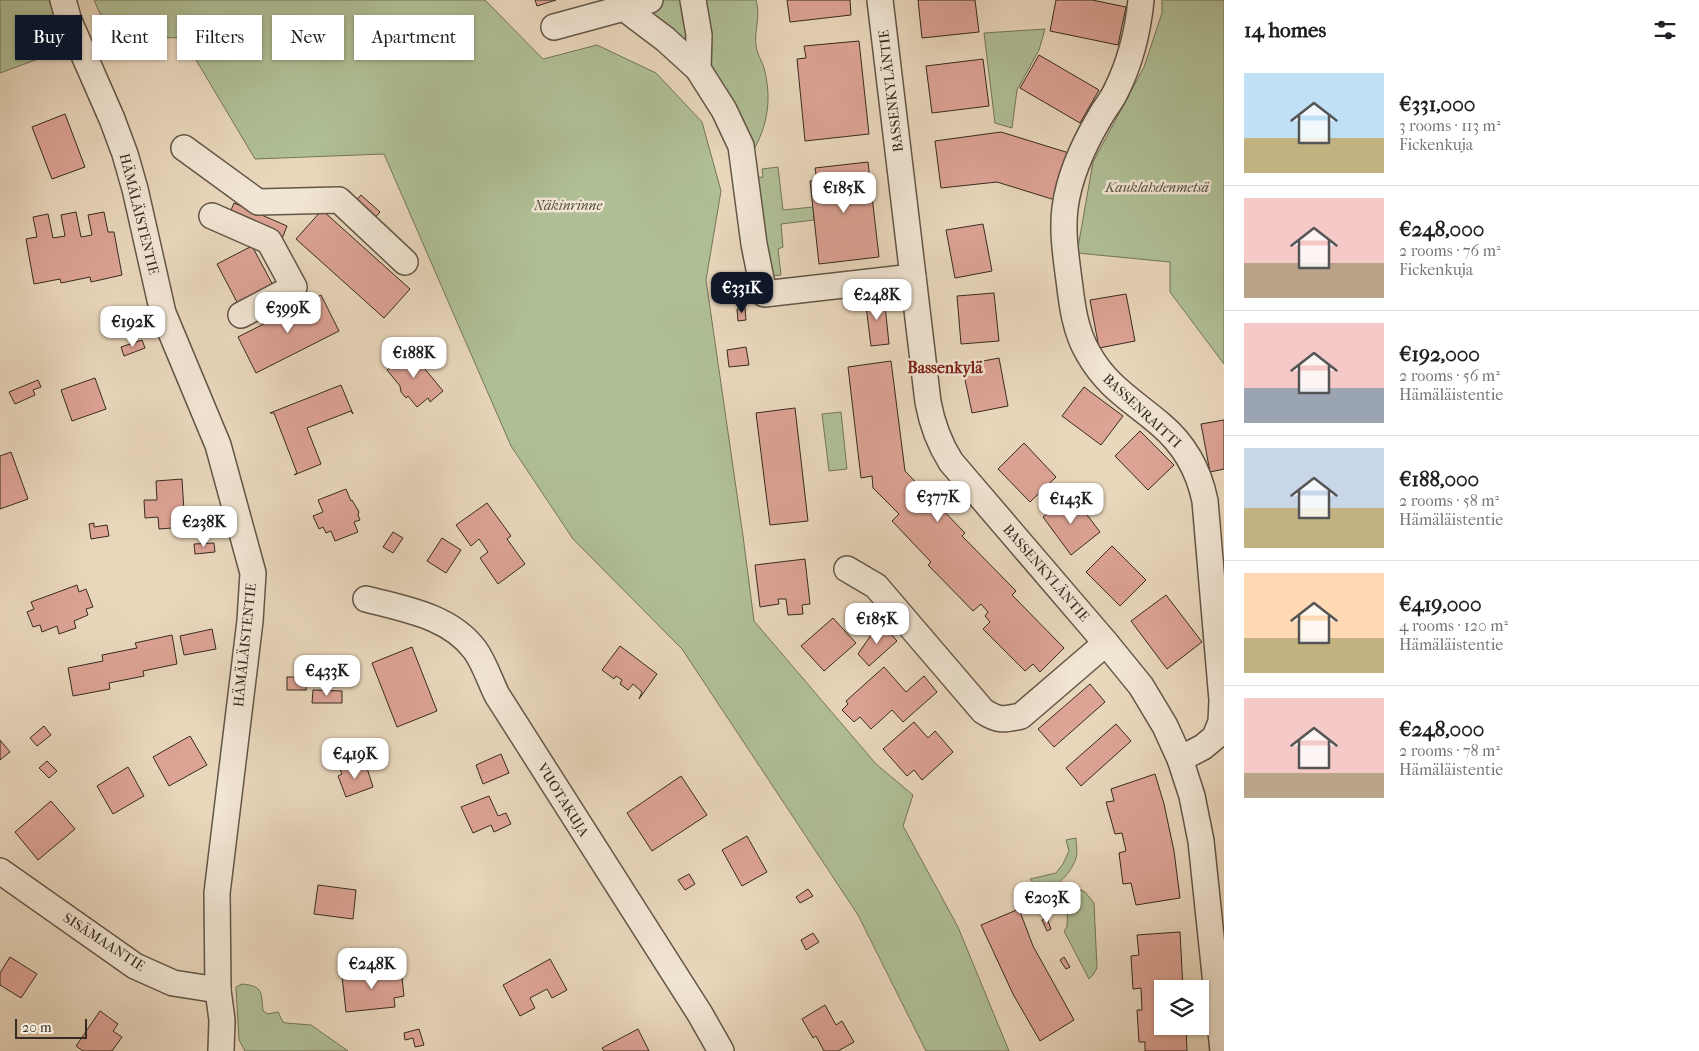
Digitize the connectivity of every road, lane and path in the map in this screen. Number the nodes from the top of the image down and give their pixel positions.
1 (63, 0) edge
2 (650, 0) edge
3 (693, 0) edge
4 (880, 0) edge
5 (1141, 0) edge
6 (624, 8) junction
7 (554, 27) dead end
8 (698, 68) junction
9 (184, 148) dead end
10 (212, 216) dead end
11 (406, 262) dead end
12 (913, 276) junction
13 (241, 315) dead end
14 (847, 569) dead end
15 (366, 599) dead end
16 (1106, 642) junction
17 (1180, 758) junction
18 (0, 871) edge
19 (218, 990) junction
20 (220, 1051) edge
21 (721, 1051) edge
22 (1223, 1051) edge

1 - 19 street, HÄMÄLÄISTENTIE
2 - 6 street
3 - 8 street
4 - 12 street, BASSENKYLÄNTIE
5 - 17 street, BASSENRAITTI
6 - 7 street
6 - 8 street
8 - 12 street
9 - 11 street
10 - 13 street
12 - 16 street, BASSENKYLÄNTIE
14 - 16 street
15 - 21 street, VUOTAKUJA
16 - 17 street, BASSENKYLÄNTIE
17 - 22 street, BASSENKYLÄNTIE
18 - 19 street, SISÄMAANTIE
19 - 20 street, HÄMÄLÄISTENTIE

